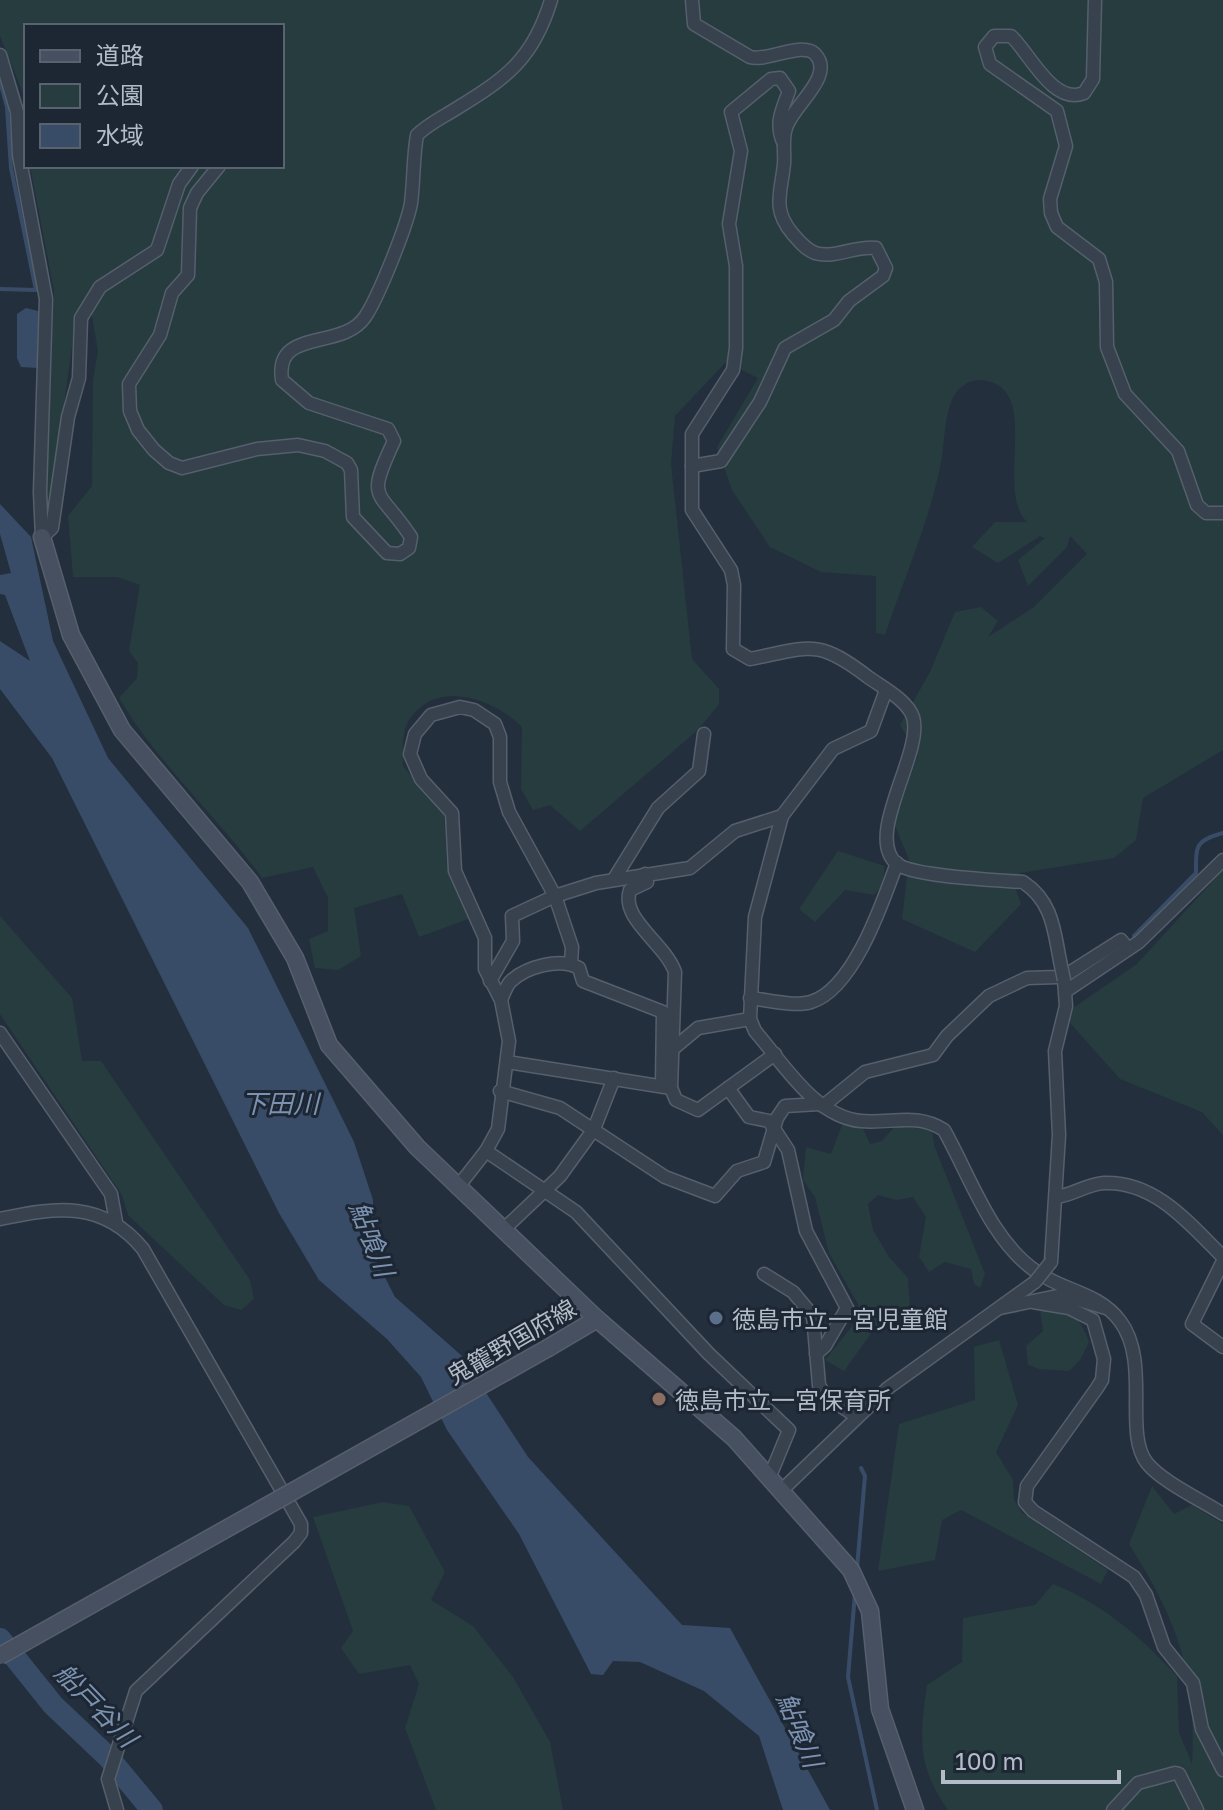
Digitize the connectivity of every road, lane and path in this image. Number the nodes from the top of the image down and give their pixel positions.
1 (551, 0) edge
2 (692, 0) edge
3 (1095, 0) edge
4 (0, 55) edge
5 (783, 142) junction
6 (191, 168) edge
7 (217, 168) edge
8 (692, 466) junction
9 (1223, 513) edge
10 (42, 537) junction
11 (886, 690) junction
12 (704, 734) dead end
13 (782, 816) junction
14 (1223, 860) edge
15 (897, 863) junction
16 (645, 874) junction
17 (614, 879) junction
18 (555, 896) junction
19 (1128, 949) junction
20 (571, 963) junction
21 (490, 981) junction
22 (1065, 985) junction
23 (750, 998) junction
24 (501, 1000) junction
25 (750, 1019) junction
26 (0, 1033) edge
27 (674, 1048) junction
28 (775, 1054) junction
29 (507, 1062) junction
30 (614, 1078) junction
31 (666, 1087) junction
32 (728, 1088) junction
33 (500, 1091) junction
34 (821, 1105) junction
35 (774, 1128) junction
36 (594, 1129) junction
37 (486, 1151) junction
38 (457, 1188) junction
39 (543, 1190) junction
40 (1056, 1197) junction
41 (0, 1219) edge
42 (116, 1222) junction
43 (503, 1230) junction
44 (1223, 1259) edge
45 (764, 1274) dead end
46 (1033, 1302) junction
47 (1107, 1308) junction
48 (993, 1309) junction
49 (597, 1319) junction
50 (1223, 1347) edge
51 (816, 1354) junction
52 (856, 1416) junction
53 (770, 1476) junction
54 (783, 1489) junction
55 (1223, 1514) edge
56 (0, 1656) edge
57 (1223, 1770) edge
58 (117, 1810) edge
59 (915, 1810) edge
60 (1113, 1810) edge
61 (1197, 1810) edge

1 - 7 street
2 - 5 street
3 - 9 street
4 - 10 street
5 - 8 street
5 - 8 street
6 - 10 street
8 - 11 street
10 - 38 main road
11 - 13 street
11 - 15 street
12 - 17 street
13 - 16 street
13 - 23 street
14 - 19 street
15 - 22 street, bridge
15 - 23 street
16 - 17 street
16 - 27 street
17 - 18 street
18 - 20 street
18 - 21 street
18 - 21 street
19 - 22 street
19 - 34 street
20 - 24 street
20 - 31 street
21 - 24 street
22 - 40 street
23 - 25 street
24 - 29 street
25 - 27 street
25 - 28 street
26 - 42 street
27 - 31 street
28 - 32 street
28 - 34 street
29 - 30 street
29 - 33 street
30 - 31 street
30 - 36 street
31 - 32 street
32 - 35 street
33 - 36 street
33 - 37 street
34 - 35 street
34 - 47 street
35 - 36 street
35 - 51 street
36 - 39 street
37 - 38 street
37 - 39 street
38 - 43 main road
39 - 43 street
39 - 53 street
40 - 44 street
40 - 48 street, bridge
41 - 42 street
42 - 58 street
43 - 49 main road
44 - 50 street
45 - 51 street
46 - 47 street
46 - 48 street
46 - 57 street
47 - 55 street
48 - 52 street
49 - 53 main road, 鬼籠野国府線
49 - 56 main road, 鬼籠野国府線, bridge
51 - 52 street
52 - 54 street
53 - 54 main road, 鬼籠野国府線
54 - 59 main road, 鬼籠野国府線
60 - 61 street

